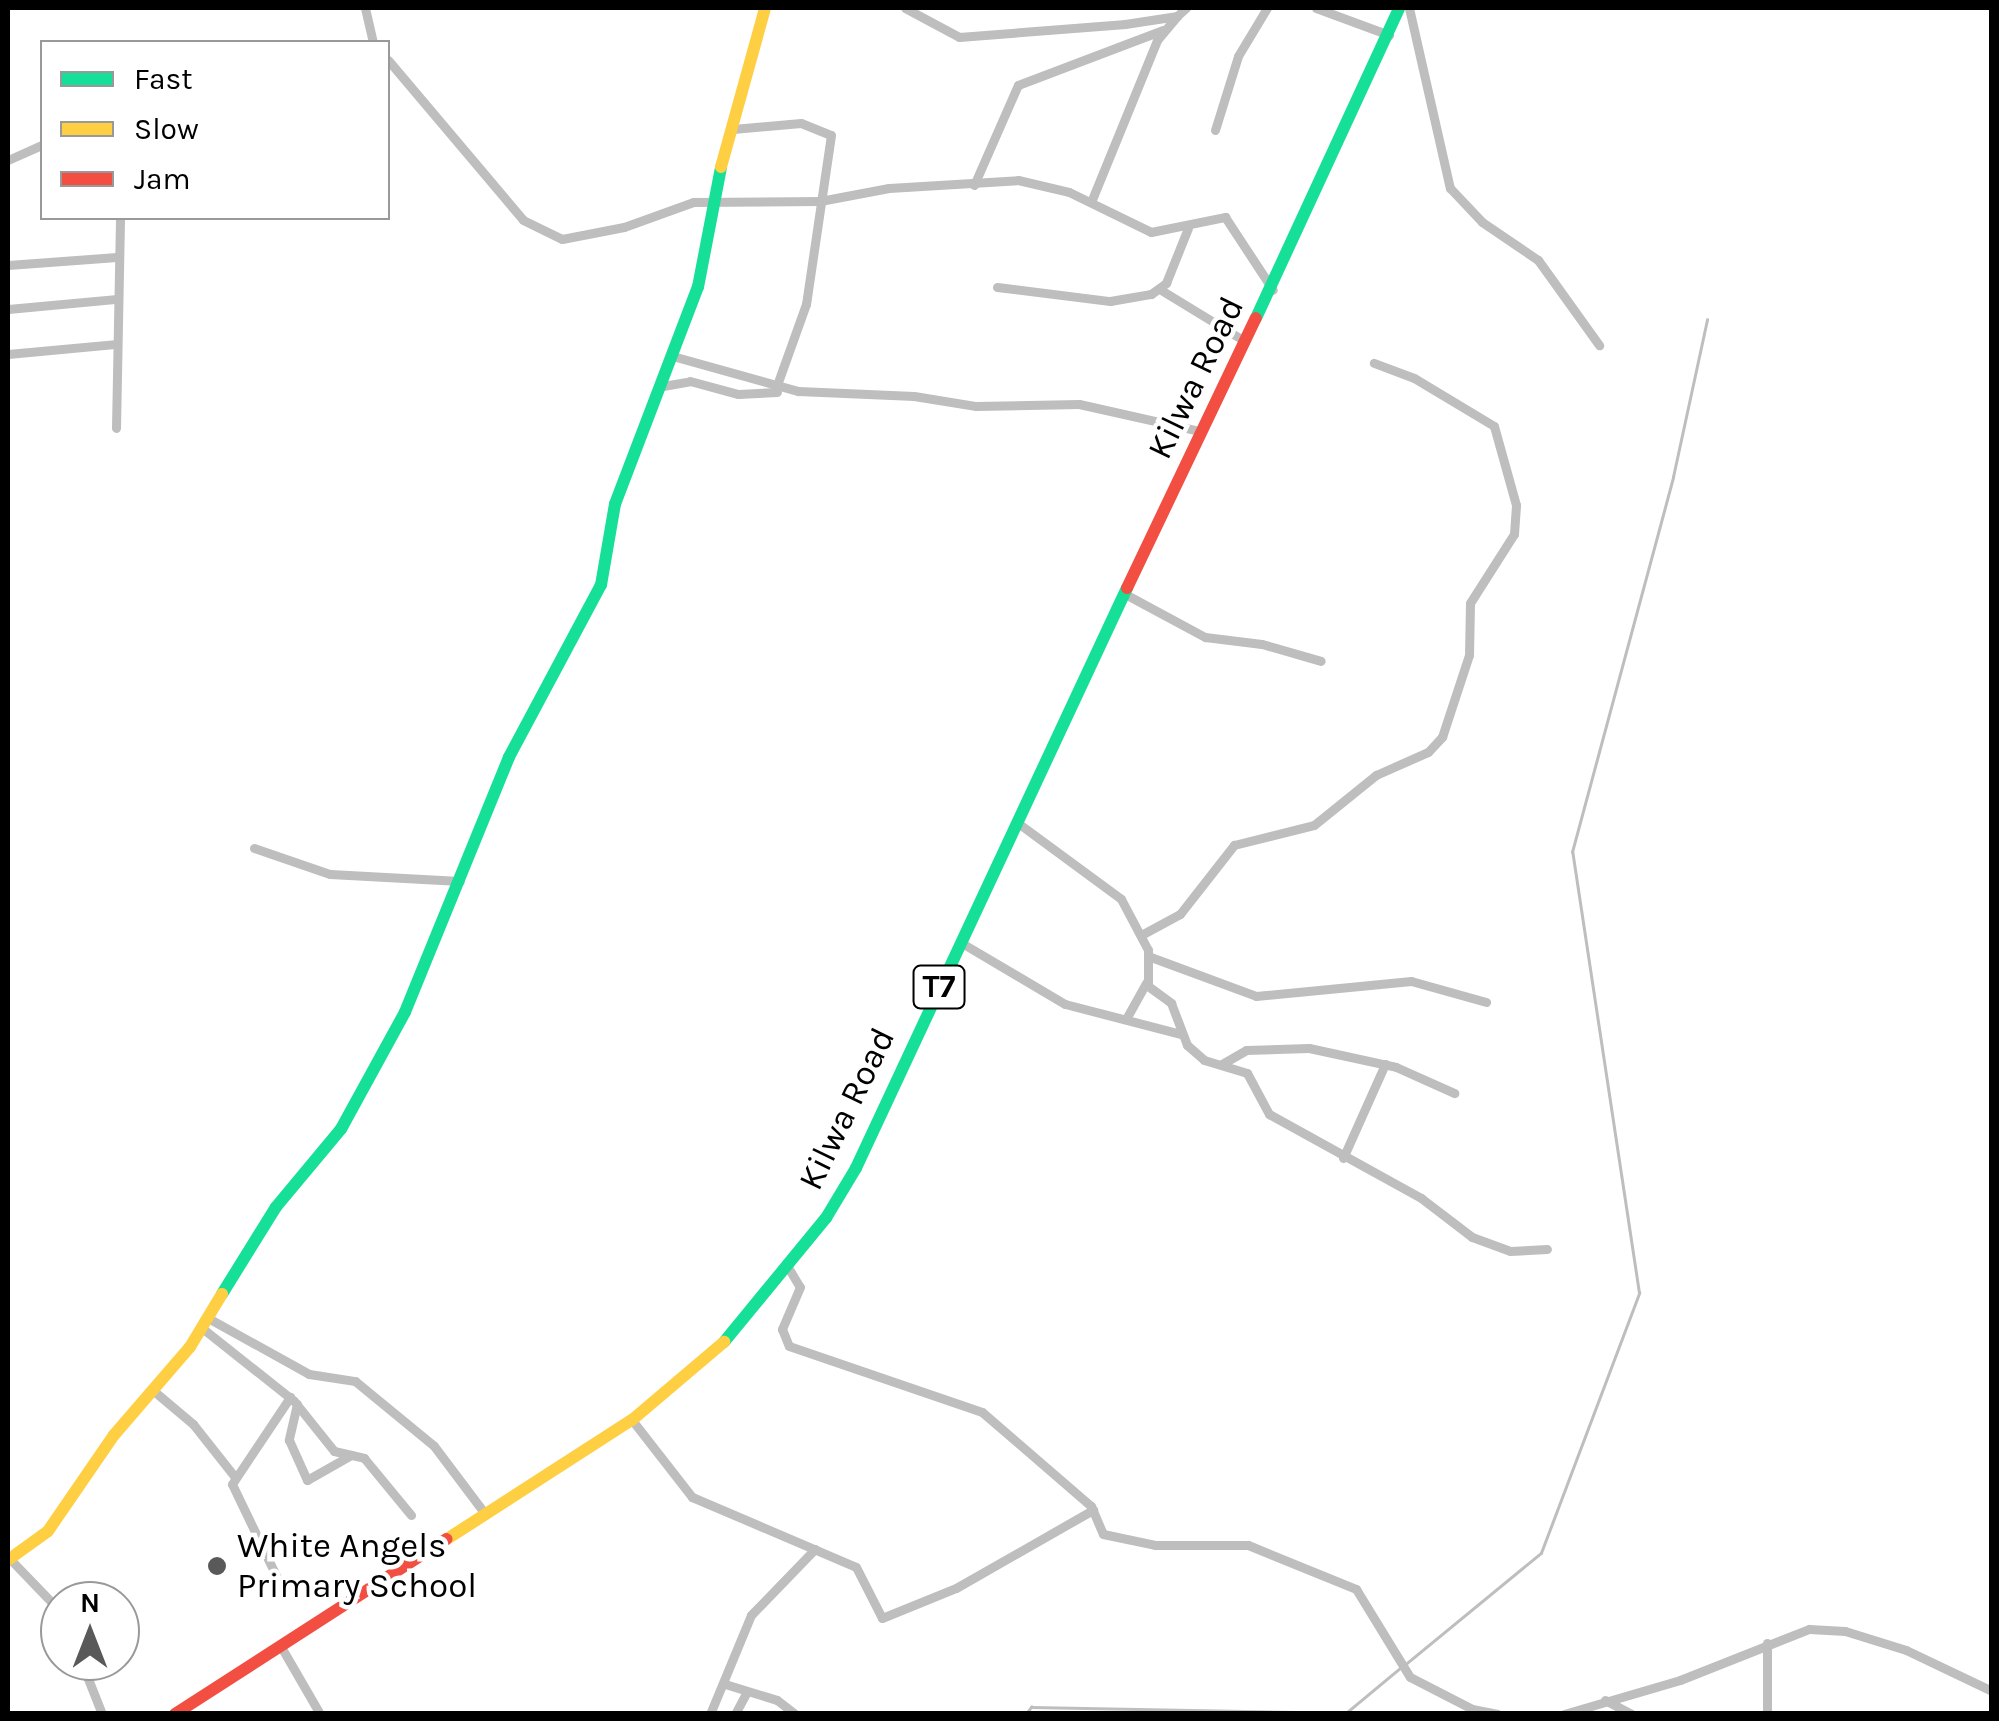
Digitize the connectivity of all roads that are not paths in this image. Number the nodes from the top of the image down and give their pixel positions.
1 (364, 8) edge
2 (765, 8) edge
3 (906, 8) edge
4 (1186, 8) edge
5 (1267, 8) edge
6 (1316, 8) edge
7 (1400, 8) edge
8 (1409, 8) edge
9 (1177, 16) junction
10 (1163, 30) junction
11 (1389, 35) junction
12 (372, 40) edge
13 (390, 62) edge
14 (733, 129) junction
15 (1215, 130) dead end
16 (40, 146) edge
17 (8, 160) edge
18 (974, 185) junction
19 (712, 201) junction
20 (820, 201) junction
21 (1091, 202) junction
22 (120, 220) edge
23 (1188, 228) junction
24 (118, 257) junction
25 (8, 265) edge
26 (997, 286) dead end
27 (1161, 290) junction
28 (1273, 290) junction
29 (115, 299) junction
30 (8, 309) edge
31 (1243, 340) junction
32 (115, 344) junction
33 (1599, 346) dead end
34 (8, 354) edge
35 (676, 356) junction
36 (1374, 363) dead end
37 (663, 386) junction
38 (776, 388) junction
39 (826, 394) junction
40 (116, 428) dead end
41 (1200, 431) junction
42 (1125, 594) junction
43 (1321, 662) dead end
44 (1015, 821) junction
45 (254, 848) dead end
46 (460, 882) junction
47 (1143, 934) junction
48 (960, 942) junction
49 (1148, 956) junction
50 (1146, 983) junction
51 (1486, 1002) dead end
52 (1126, 1018) junction
53 (1181, 1034) junction
54 (1222, 1064) junction
55 (1384, 1064) junction
56 (1454, 1092) dead end
57 (1343, 1158) junction
58 (1547, 1249) dead end
59 (789, 1269) junction
60 (205, 1323) junction
61 (155, 1392) junction
62 (294, 1401) junction
63 (632, 1420) junction
64 (351, 1455) junction
65 (234, 1476) junction
66 (1093, 1510) junction
67 (412, 1515) dead end
68 (486, 1515) junction
69 (815, 1549) junction
70 (9, 1560) edge
71 (282, 1588) dead end
72 (40, 1590) edge
73 (1767, 1643) junction
74 (280, 1645) junction
75 (90, 1681) edge
76 (725, 1684) junction
77 (1992, 1692) edge
78 (746, 1693) junction
79 (1604, 1700) junction
80 (1477, 1712) edge
81 (102, 1714) edge
82 (175, 1714) edge
83 (320, 1714) edge
84 (710, 1714) edge
85 (736, 1714) edge
86 (795, 1714) edge
87 (1498, 1714) edge
88 (1564, 1714) edge
89 (1631, 1714) edge
90 (1768, 1714) edge

1 - 12 street
2 - 14 main road
3 - 9 street
4 - 9 street
5 - 15 street
6 - 11 street
7 - 11 main road, Kilwa Road / T7
8 - 33 street
9 - 10 street
10 - 18 street
10 - 21 street
11 - 28 main road, Kilwa Road / T7
13 - 19 street
14 - 19 main road
14 - 20 street
16 - 17 street
18 - 20 street
18 - 21 street
19 - 20 street
19 - 35 main road
20 - 38 street
21 - 23 street
22 - 24 street
23 - 27 street
23 - 28 street
24 - 25 street
24 - 29 street
26 - 27 street
27 - 31 street
28 - 31 main road, Kilwa Road / T7
29 - 30 street
29 - 32 street
31 - 41 main road, Kilwa Road / T7
32 - 34 street
32 - 40 street
35 - 37 main road
35 - 38 street
36 - 47 street
37 - 39 street
37 - 46 main road
38 - 39 street
39 - 41 street
41 - 42 main road, Kilwa Road / T7
42 - 43 street
42 - 44 main road, Kilwa Road / T7
44 - 47 street
44 - 48 main road, Kilwa Road / T7
45 - 46 street
46 - 60 main road
47 - 49 street
48 - 52 street
48 - 59 main road, Kilwa Road / T7
49 - 50 street
49 - 51 street
50 - 52 street
50 - 53 street
52 - 53 street
53 - 54 street
54 - 55 street
54 - 57 street
55 - 56 street
55 - 57 street
57 - 58 street
59 - 63 main road, Kilwa Road / T7
59 - 66 street
60 - 61 main road
60 - 62 street
60 - 68 street
61 - 65 street
61 - 70 main road
62 - 64 street
62 - 64 street
62 - 65 street
63 - 68 main road, Kilwa Road / T7
63 - 69 street
64 - 67 street
65 - 71 street
66 - 69 street
66 - 80 street
68 - 74 main road, Kilwa Road / T7
69 - 76 street
70 - 72 street
73 - 77 street
73 - 79 street
73 - 90 street
74 - 82 main road, Kilwa Road / T7
74 - 83 street
75 - 81 street
76 - 78 street
76 - 84 street
78 - 85 street
78 - 86 street
79 - 88 street
79 - 89 street
80 - 87 street

